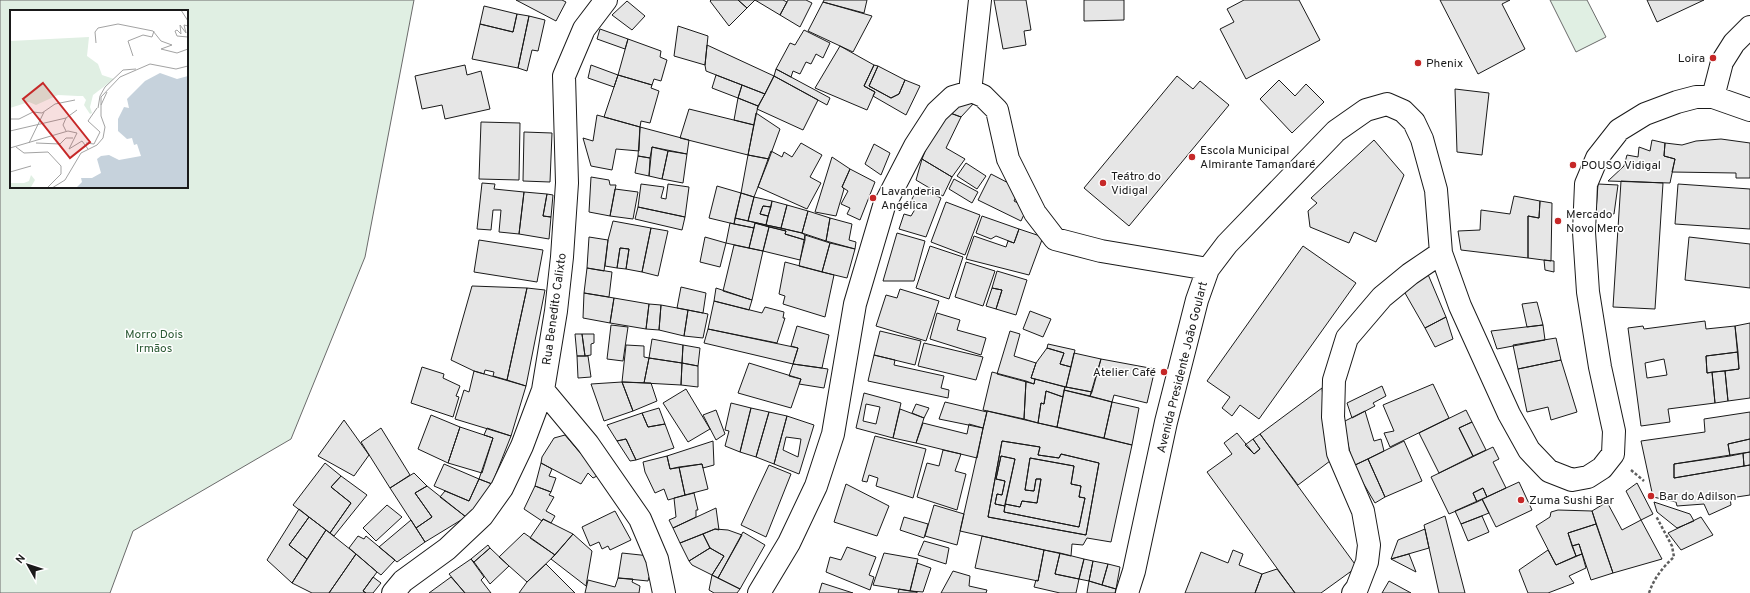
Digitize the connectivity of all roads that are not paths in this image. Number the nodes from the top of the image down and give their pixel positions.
1 (606, 0) edge
2 (980, 0) edge
3 (1750, 27) edge
4 (970, 92) junction
5 (1713, 97) junction
6 (1750, 110) edge
7 (1441, 253) junction
8 (1208, 269) junction
9 (543, 390) junction
10 (393, 593) edge
11 (664, 593) edge
12 (759, 593) edge
13 (1127, 593) edge
14 (1353, 593) edge

1 - 9 street, Rua Benedito Calixto
2 - 4 street
3 - 5 street
4 - 8 street
4 - 12 street
5 - 6 street, Avenida Presidente João Goulart
5 - 7 street, Avenida Presidente João Goulart
7 - 8 street, Avenida Presidente João Goulart
7 - 14 street
8 - 13 street, Avenida Presidente João Goulart
9 - 10 street, Rua Benedito Calixto
9 - 11 street

